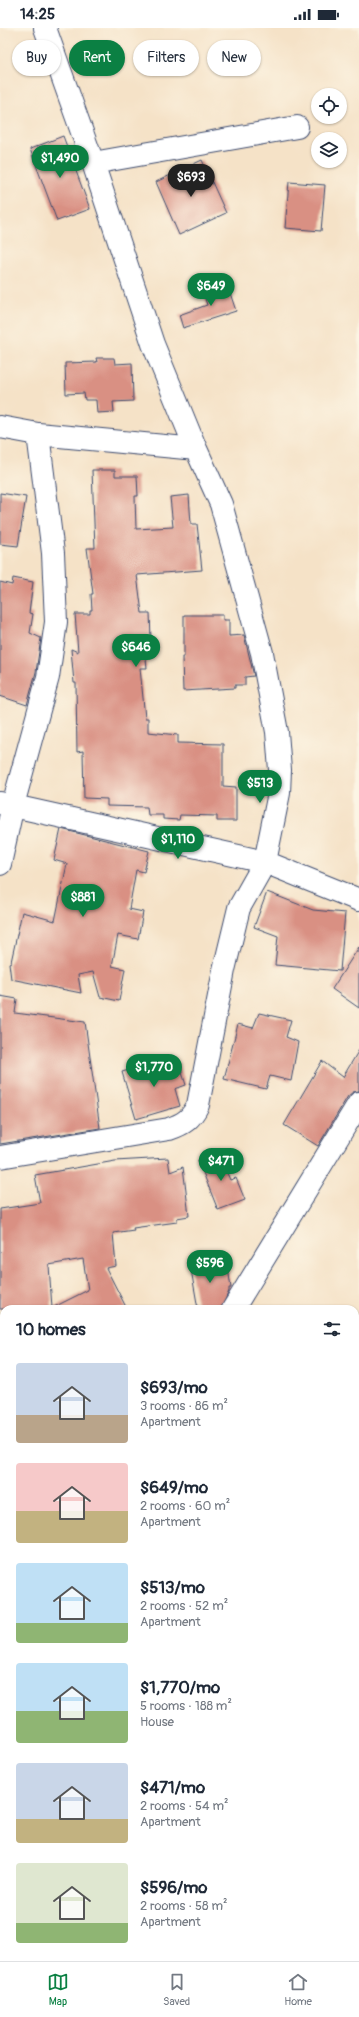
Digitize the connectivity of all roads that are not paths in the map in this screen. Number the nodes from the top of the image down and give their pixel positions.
1 (45, 28) edge
2 (297, 127) dead end
3 (93, 163) junction
4 (0, 427) edge
5 (38, 434) junction
6 (196, 449) junction
7 (6, 804) edge
8 (265, 862) junction
9 (0, 864) edge
10 (359, 900) edge
11 (359, 1103) edge
12 (0, 1157) edge
13 (235, 1305) edge

1 - 3 street
2 - 3 street
3 - 6 street
4 - 5 street
5 - 6 street
5 - 7 street
6 - 8 street
7 - 8 street
7 - 9 street
8 - 10 street
8 - 12 street
11 - 13 street

